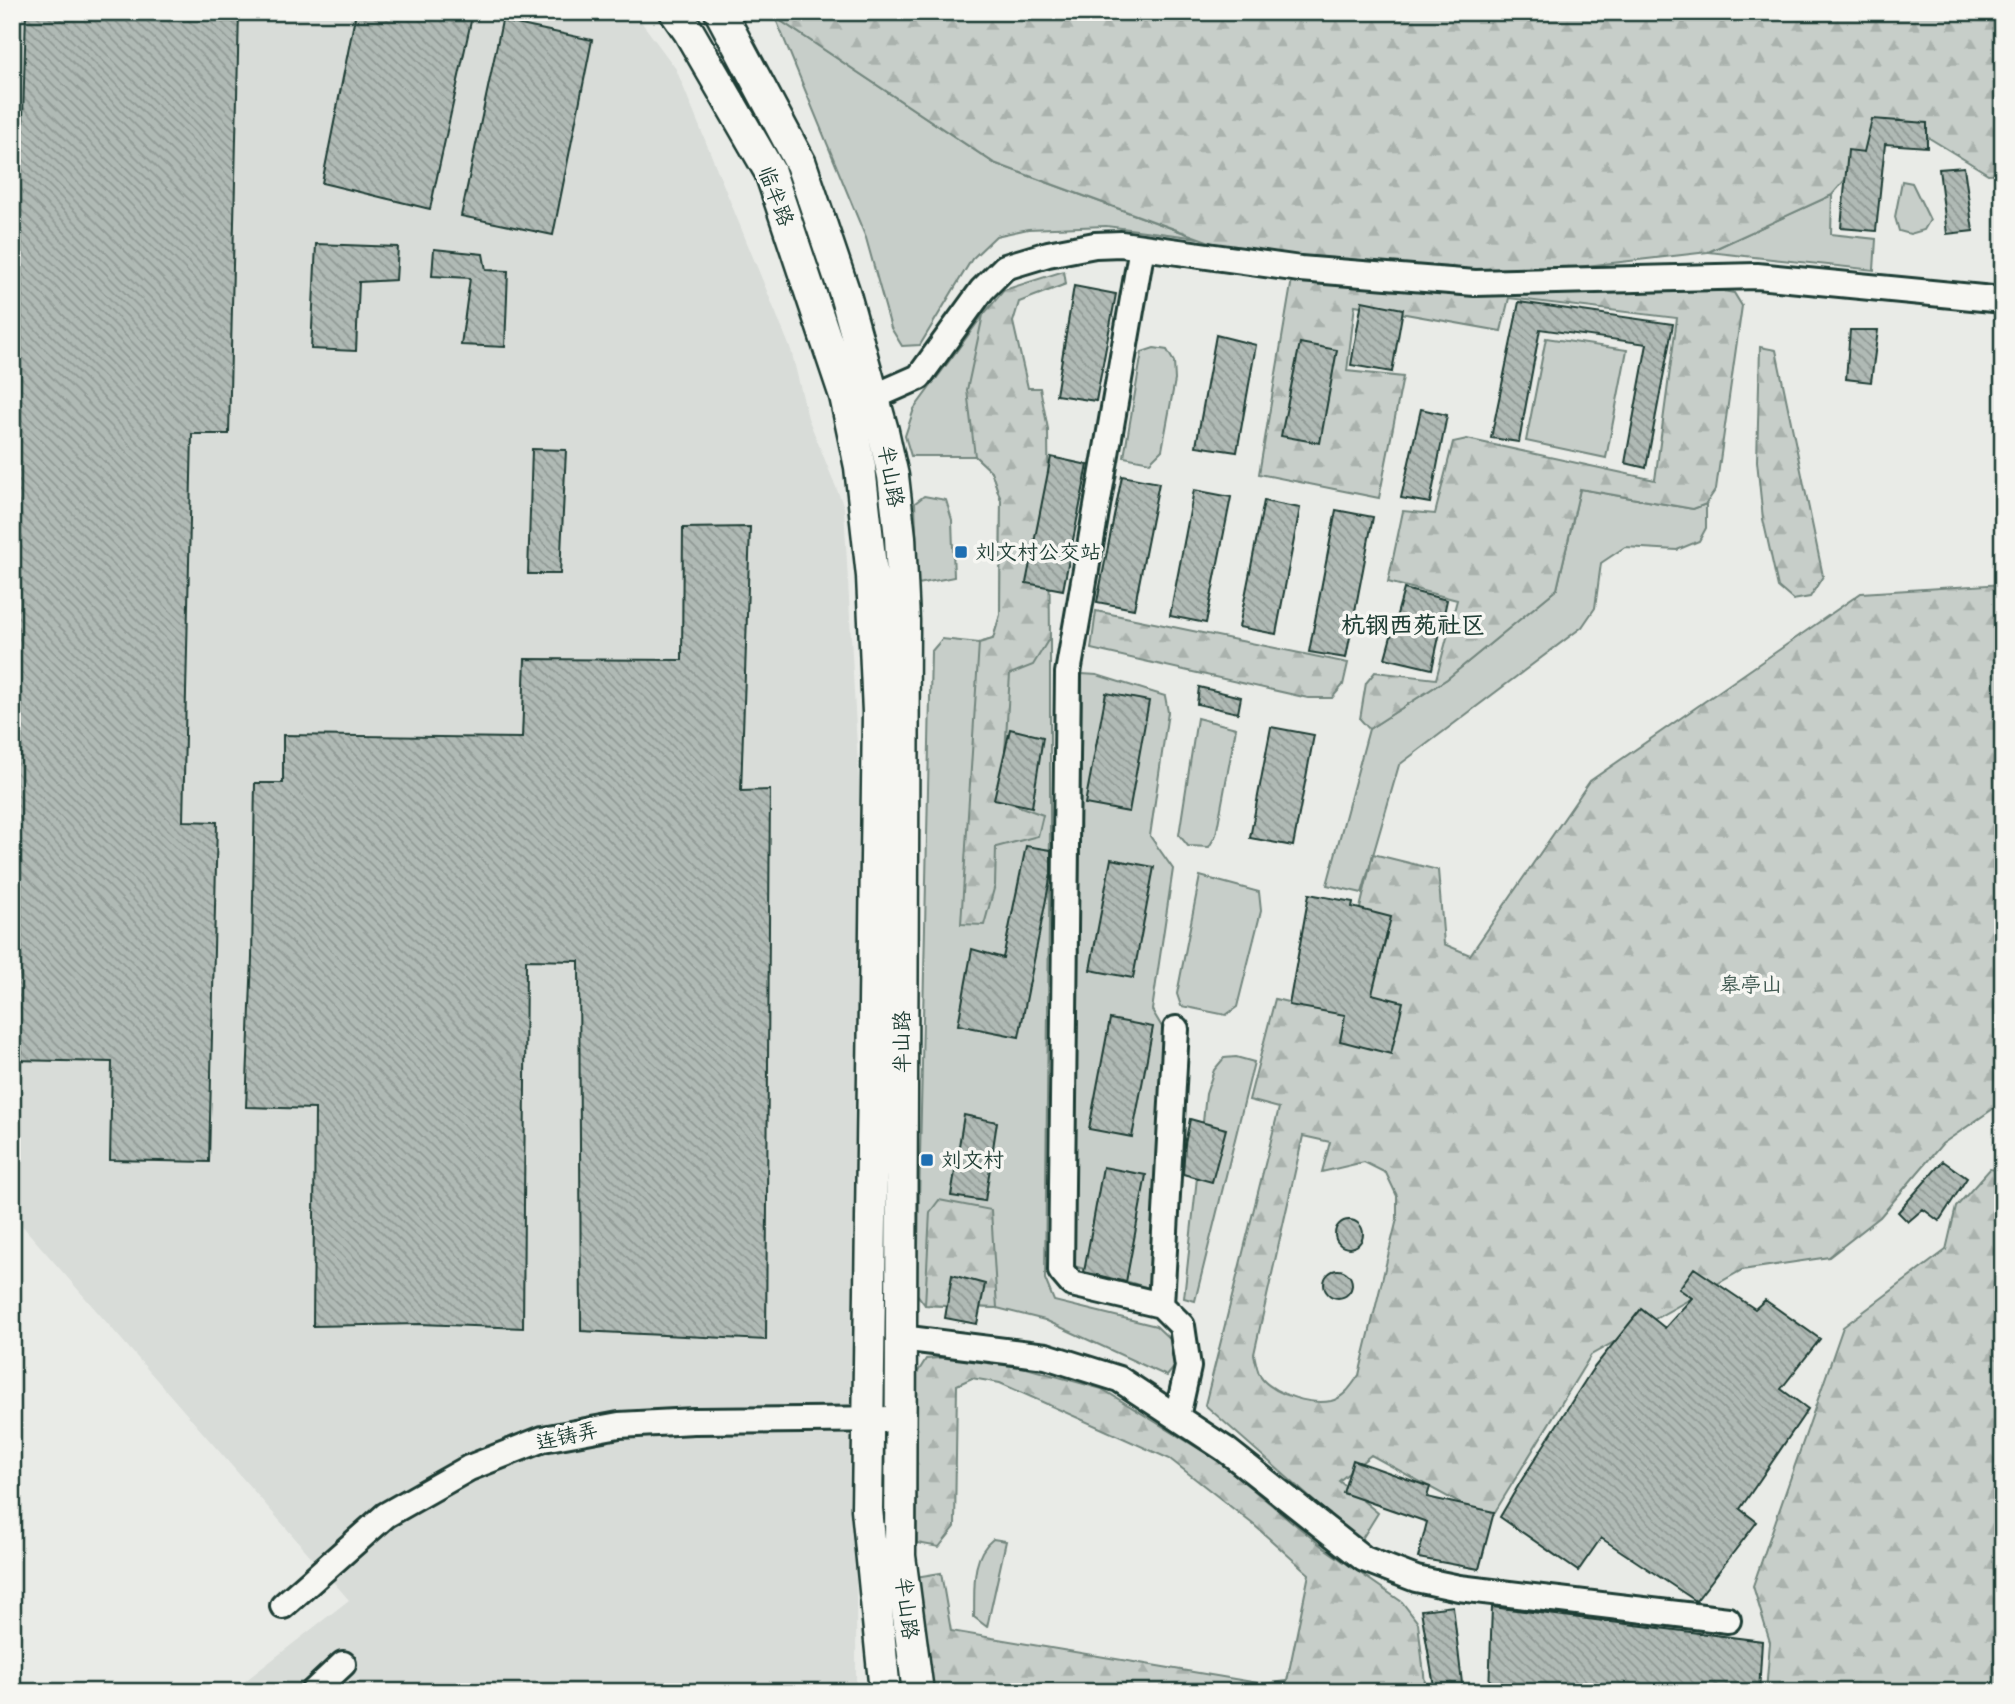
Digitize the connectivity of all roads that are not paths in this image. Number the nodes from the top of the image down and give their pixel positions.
1 (675, 12) edge
2 (720, 12) edge
3 (1142, 247) junction
4 (2003, 300) edge
5 (859, 395) junction
6 (1176, 1029) dead end
7 (1161, 1305) junction
8 (901, 1338) junction
9 (1177, 1417) junction
10 (868, 1419) junction
11 (901, 1419) junction
12 (284, 1606) dead end
13 (1728, 1620) dead end
14 (343, 1664) dead end
15 (313, 1692) edge
16 (885, 1692) edge
17 (918, 1692) edge

1 - 5 main road, 临半路
2 - 5 main road, 临半路
3 - 4 street
3 - 5 street
3 - 7 street
5 - 8 main road, 半山路
5 - 10 main road, 半山路
6 - 7 street
7 - 9 street
8 - 9 street
8 - 11 main road, 半山路
9 - 13 street
10 - 11 street, 连铸弄
10 - 12 street, 连铸弄
10 - 16 main road, 半山路
11 - 17 main road, 半山路
14 - 15 street

